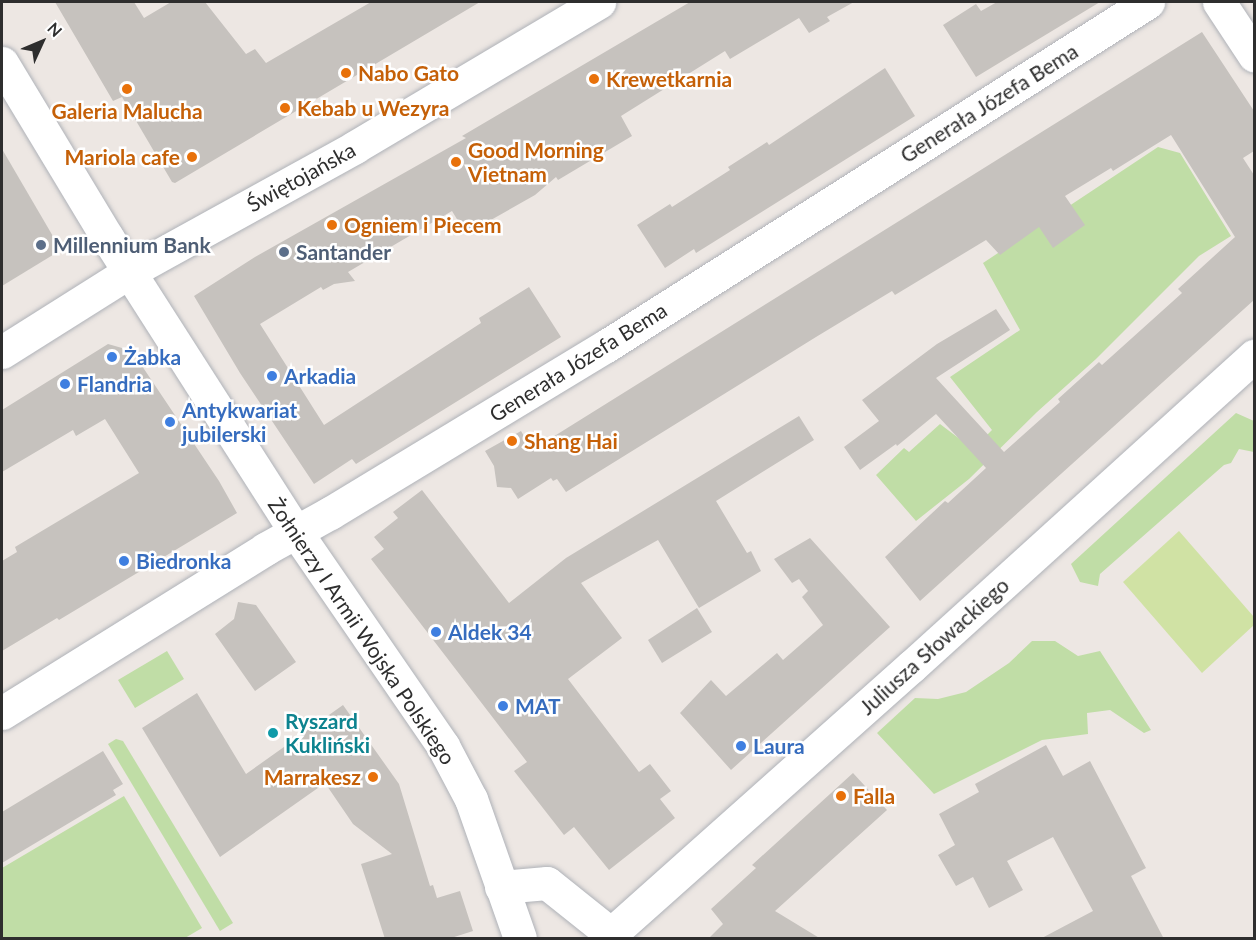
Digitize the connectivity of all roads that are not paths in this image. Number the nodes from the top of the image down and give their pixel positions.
1 (599, 2) edge
2 (1148, 2) edge
3 (1219, 2) edge
4 (1254, 55) edge
5 (2, 63) edge
6 (129, 272) junction
7 (2, 352) edge
8 (1254, 356) edge
9 (296, 532) junction
10 (2, 713) edge
11 (501, 887) junction
12 (613, 936) edge
13 (520, 939) edge

1 - 6 street, Świętojańska
2 - 9 street, Generała Józefa Bema
3 - 4 street
5 - 6 street, Żołnierzy I Armii Wojska Polskiego
6 - 7 street, Świętojańska
6 - 9 street, Żołnierzy I Armii Wojska Polskiego
8 - 12 street, Juliusza Słowackiego
9 - 10 street, Generała Józefa Bema
9 - 11 street, Żołnierzy I Armii Wojska Polskiego
11 - 12 street
11 - 13 street, Żołnierzy I Armii Wojska Polskiego

